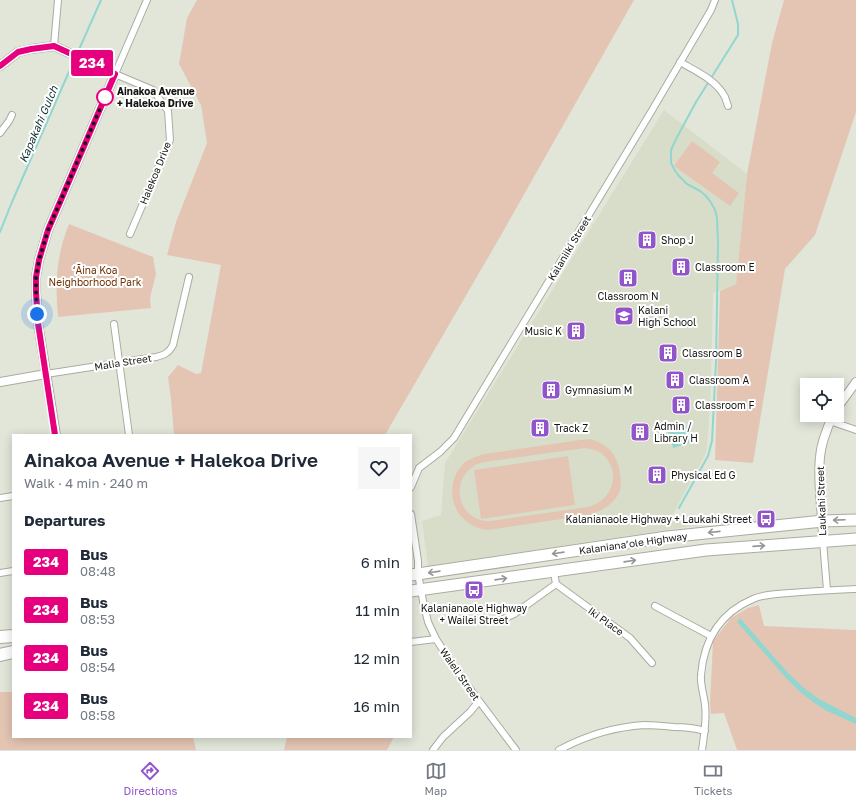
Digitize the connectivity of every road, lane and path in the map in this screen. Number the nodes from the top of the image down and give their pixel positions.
1 (58, 0) edge
2 (147, 0) edge
3 (715, 0) edge
4 (54, 46) junction
5 (680, 62) junction
6 (0, 66) edge
7 (115, 74) junction
8 (728, 106) dead end
9 (12, 115) dead end
10 (0, 132) edge
11 (130, 234) dead end
12 (189, 277) dead end
13 (114, 324) dead end
14 (119, 363) junction
15 (46, 374) junction
16 (0, 382) edge
17 (856, 382) edge
18 (844, 398) edge
19 (830, 422) edge
20 (840, 422) edge
21 (856, 430) edge
22 (56, 434) edge
23 (129, 434) edge
24 (412, 485) edge
25 (12, 496) edge
26 (0, 498) edge
27 (856, 520) edge
28 (412, 521) edge
29 (823, 521) junction
30 (856, 539) edge
31 (823, 541) junction
32 (12, 571) edge
33 (0, 572) edge
34 (554, 572) junction
35 (415, 575) edge
36 (556, 584) junction
37 (856, 589) edge
38 (827, 590) junction
39 (416, 591) edge
40 (655, 606) dead end
41 (501, 620) dead end
42 (711, 636) junction
43 (436, 639) junction
44 (412, 642) edge
45 (12, 651) edge
46 (0, 653) edge
47 (652, 663) dead end
48 (479, 701) junction
49 (704, 731) junction
50 (433, 750) edge
51 (516, 750) edge
52 (559, 750) edge
53 (702, 750) edge

1 - 4 street
2 - 7 street
3 - 5 street, Kalaniiki Street
4 - 6 street
4 - 7 street, Halekoa Drive
5 - 8 street
5 - 24 street, Kalaniiki Street
7 - 11 street, Halekoa Drive
7 - 15 street
9 - 10 street
12 - 14 street, Malia Street
13 - 14 street
14 - 15 street, Malia Street
14 - 23 street
15 - 16 street, Malia Street
15 - 22 street
17 - 18 street
19 - 29 street, Laukahi Street
20 - 21 street
25 - 26 street
27 -> 29 highway, Kalaniana’ole Highway
28 - 35 street
29 - 31 street, Laukahi Street
29 -> 35 highway, Kalaniana’ole Highway
30 - 31 highway, Kalaniana’ole Highway
34 -> 31 highway, Kalaniana’ole Highway
31 - 38 street
32 - 33 street
34 - 36 street
39 -> 34 highway, Kalaniana’ole Highway
35 - 39 street
36 - 41 street
36 - 47 street, Iki Place
37 - 38 street
38 - 42 street
39 - 43 street, Waieli Street
40 - 42 street
42 - 49 street
43 - 44 street
43 - 48 street, Waieli Street
45 - 46 highway
48 - 50 street
48 - 51 street, Waieli Street
49 - 52 street
49 - 53 street

